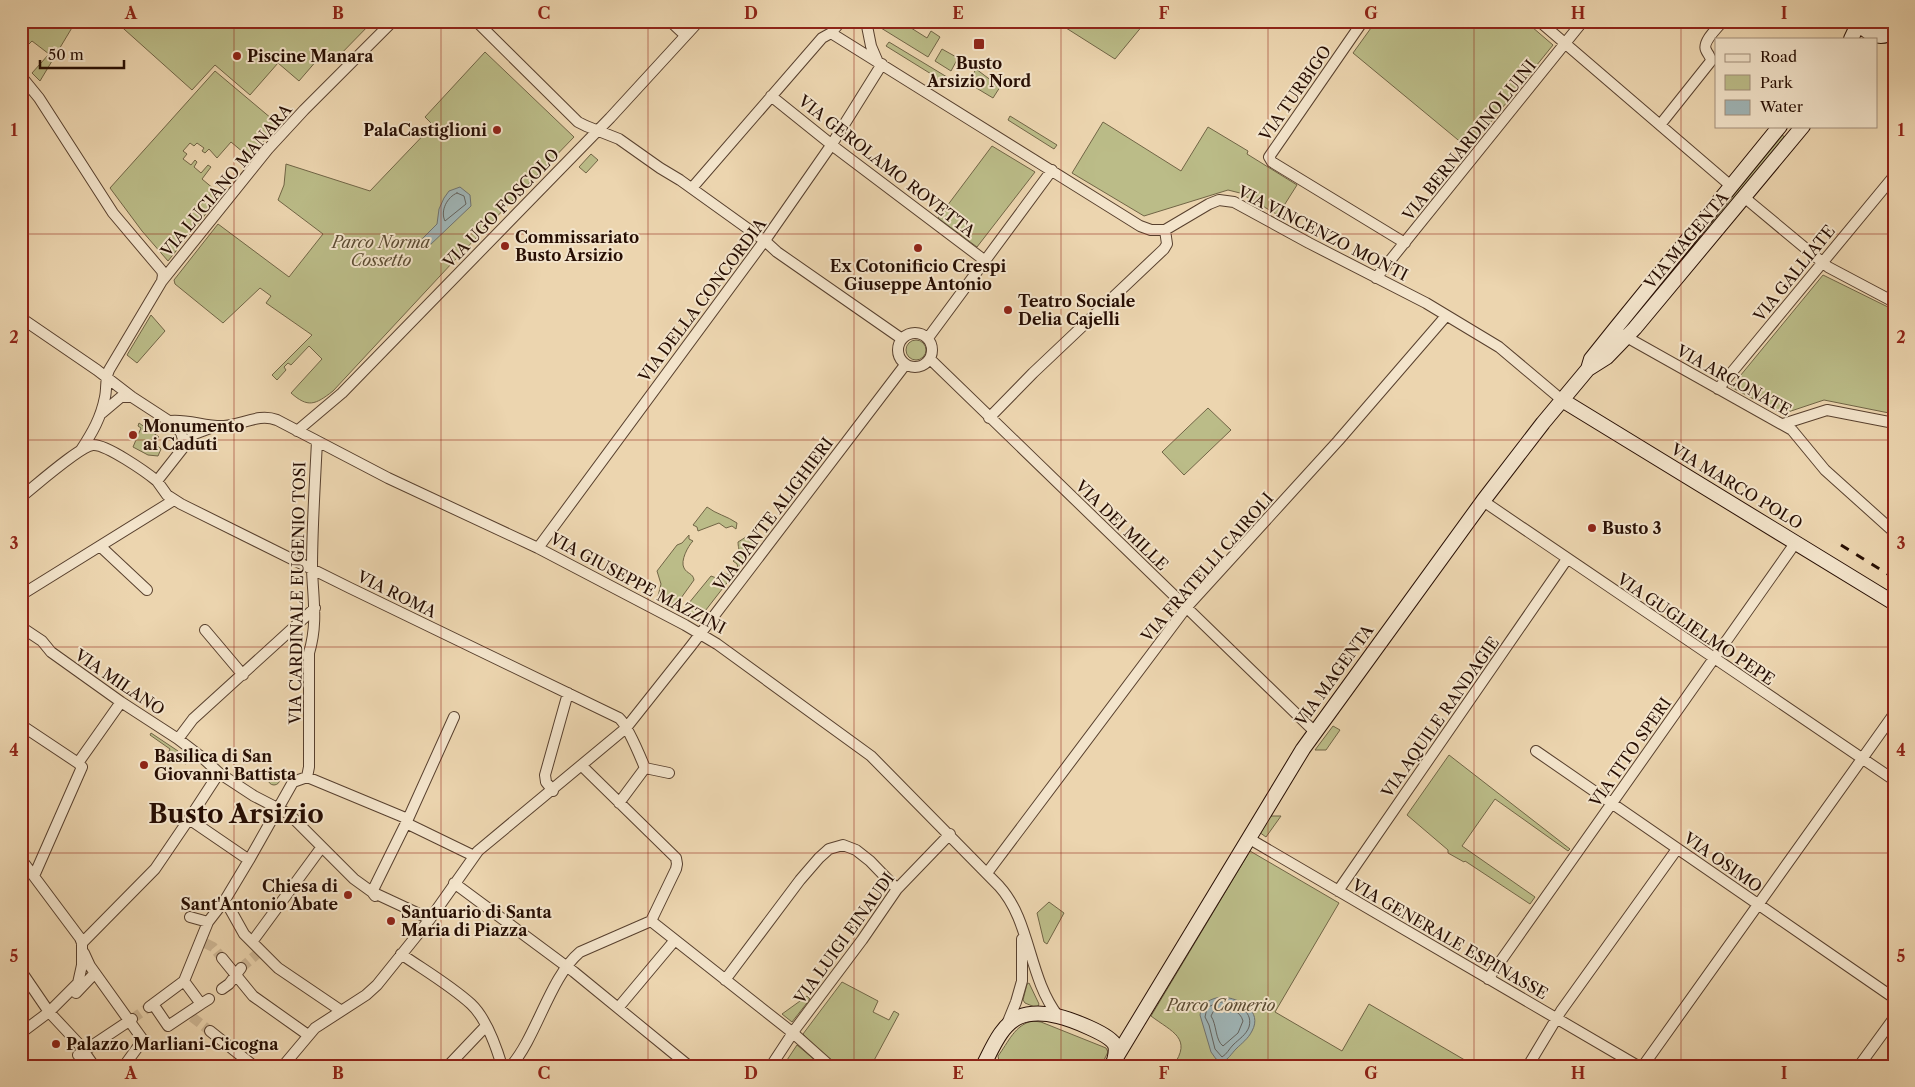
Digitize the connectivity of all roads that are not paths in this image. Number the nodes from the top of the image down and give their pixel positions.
1 (393, 21) edge
2 (670, 21) edge
3 (698, 21) edge
4 (841, 21) edge
5 (866, 21) edge
6 (1363, 21) edge
7 (1539, 21) edge
8 (1583, 21) edge
9 (1723, 21) edge
10 (1859, 22) edge
11 (482, 23) edge
12 (1894, 32) edge
13 (685, 35) junction
14 (826, 35) junction
15 (1877, 37) edge
16 (1851, 38) edge
17 (1565, 44) junction
18 (882, 64) junction
19 (21, 76) edge
20 (771, 96) junction
21 (1660, 125) junction
22 (1778, 128) edge
23 (1801, 128) edge
24 (597, 131) junction
25 (832, 144) junction
26 (1052, 170) junction
27 (1894, 176) edge
28 (1731, 186) junction
29 (692, 188) junction
30 (1745, 198) junction
31 (1165, 230) junction
32 (765, 241) junction
33 (1405, 243) junction
34 (984, 260) junction
35 (1822, 262) junction
36 (1376, 278) junction
37 (162, 281) junction
38 (1894, 302) edge
39 (1446, 316) junction
40 (21, 318) edge
41 (1615, 329) junction
42 (1626, 337) junction
43 (928, 338) junction
44 (902, 339) junction
45 (930, 359) junction
46 (905, 365) junction
47 (1588, 369) junction
48 (106, 376) junction
49 (1718, 389) junction
50 (132, 397) junction
51 (1562, 400) junction
52 (101, 414) junction
53 (990, 418) junction
54 (170, 421) junction
55 (1894, 423) edge
56 (1783, 424) junction
57 (96, 426) junction
58 (216, 426) junction
59 (298, 431) junction
60 (316, 441) junction
61 (81, 450) junction
62 (182, 450) junction
63 (110, 451) junction
64 (142, 469) junction
65 (166, 469) junction
66 (157, 481) junction
67 (21, 497) edge
68 (174, 500) junction
69 (1482, 502) junction
70 (1894, 532) edge
71 (1796, 542) junction
72 (100, 546) junction
73 (538, 548) junction
74 (1567, 560) junction
75 (312, 569) junction
76 (147, 590) dead end
77 (21, 595) edge
78 (1894, 602) edge
79 (315, 608) junction
80 (1186, 608) junction
81 (21, 627) edge
82 (205, 630) dead end
83 (701, 634) junction
84 (1714, 659) junction
85 (243, 675) junction
86 (568, 693) junction
87 (121, 702) junction
88 (1894, 714) edge
89 (454, 717) dead end
90 (21, 725) edge
91 (626, 728) junction
92 (1315, 732) junction
93 (178, 739) junction
94 (1536, 750) dead end
95 (1862, 759) junction
96 (80, 765) junction
97 (582, 766) junction
98 (645, 768) junction
99 (219, 773) junction
100 (668, 773) dead end
101 (306, 777) junction
102 (1894, 780) edge
103 (553, 790) junction
104 (618, 803) junction
105 (1612, 804) junction
106 (279, 808) junction
107 (407, 821) junction
108 (186, 822) junction
109 (950, 834) junction
110 (1248, 838) junction
111 (321, 848) junction
112 (1677, 849) junction
113 (474, 856) junction
114 (21, 859) edge
115 (248, 862) junction
116 (987, 873) junction
117 (34, 876) junction
118 (454, 883) junction
119 (897, 889) junction
120 (1338, 891) junction
121 (373, 894) junction
122 (225, 900) junction
123 (1758, 905) junction
124 (190, 917) dead end
125 (430, 920) junction
126 (652, 921) junction
127 (208, 922) junction
128 (1022, 930) junction
129 (675, 940) junction
130 (252, 942) junction
131 (83, 948) junction
132 (402, 954) junction
133 (222, 958) tunnel mouth
134 (567, 967) junction
135 (21, 971) edge
136 (239, 972) junction
137 (95, 973) junction
138 (1488, 979) junction
139 (725, 980) junction
140 (184, 981) junction
141 (222, 989) dead end
142 (1894, 998) edge
143 (618, 1008) junction
144 (340, 1010) junction
145 (51, 1014) junction
146 (1058, 1016) junction
147 (1557, 1018) junction
148 (1894, 1018) edge
149 (131, 1020) junction
150 (1138, 1022) junction
151 (1006, 1025) junction
152 (486, 1026) junction
153 (210, 1031) tunnel mouth
154 (21, 1033) edge
155 (793, 1033) junction
156 (307, 1034) junction
157 (1105, 1035) junction
158 (81, 1052) junction
159 (684, 1064) edge
160 (1113, 1064) edge
161 (94, 1066) edge
162 (124, 1066) edge
163 (254, 1066) edge
164 (283, 1066) edge
165 (448, 1066) edge
166 (502, 1066) edge
167 (511, 1066) edge
168 (771, 1066) edge
169 (830, 1066) edge
170 (983, 1066) edge
171 (1528, 1066) edge
172 (1638, 1066) edge
173 (1643, 1066) edge
174 (1859, 1066) edge

1 - 37 street, VIA LUCIANO MANARA
2 - 13 street
3 - 13 street, VIA UGO FOSCOLO
4 - 14 street
5 - 18 street
6 - 33 street, VIA TURBIGO
7 - 17 street
8 - 17 street, VIA BERNARDINO LUINI
9 - 21 street
10 - 15 street
10 - 16 street
11 - 24 street
12 - 15 street
13 - 24 street, VIA UGO FOSCOLO
14 - 18 street
14 - 20 street
17 - 21 street
17 - 33 street, VIA BERNARDINO LUINI
18 - 25 street, VIA DELLA CONCORDIA
18 - 26 street
19 - 37 street
20 - 25 street, VIA GEROLAMO ROVETTA
20 - 29 street
21 - 28 street
22 - 28 street, VIA MAGENTA
23 - 30 street, VIA MAGENTA
24 - 29 street
24 - 59 street, VIA UGO FOSCOLO
25 - 32 street, VIA DELLA CONCORDIA
25 - 34 street, VIA GEROLAMO ROVETTA
26 - 31 street
26 - 34 street
27 - 35 street, VIA GALLIATE
28 - 41 street, VIA MAGENTA
29 - 32 street
30 - 35 street
30 - 42 street, VIA MAGENTA
31 - 36 street, VIA VINCENZO MONTI
31 - 53 street
32 - 44 street
32 - 73 street, VIA DELLA CONCORDIA
33 - 36 street, VIA BERNARDINO LUINI
34 - 43 street
35 - 38 street
35 - 49 street, VIA GALLIATE
36 - 39 street, VIA VINCENZO MONTI
37 - 48 street, VIA LUCIANO MANARA
39 - 51 street, VIA VINCENZO MONTI
39 - 80 street, VIA FRATELLI CAIROLI
40 - 48 street
41 - 42 street, VIA ARCONATE
41 - 47 street, VIA MAGENTA
42 - 47 street, VIA MAGENTA
42 - 49 street, VIA ARCONATE
43 - 44 street
43 - 45 street
44 - 46 street
45 - 46 street
45 - 53 street, VIA DEI MILLE
46 - 83 street, VIA DANTE ALIGHIERI
47 - 51 street, VIA MAGENTA
48 - 50 street
48 - 52 street
49 - 56 street, VIA ARCONATE
50 - 52 street
50 - 54 street
51 - 69 street, VIA MAGENTA
51 - 71 street, VIA MARCO POLO
52 - 57 street
53 - 80 street, VIA DEI MILLE
54 - 58 street
54 - 62 street
55 - 56 street
56 - 70 street, VIA ARCONATE
57 - 61 street
57 - 63 street
58 - 59 street, VIA GIUSEPPE MAZZINI
58 - 62 street
59 - 60 street, VIA GIUSEPPE MAZZINI
60 - 73 street, VIA GIUSEPPE MAZZINI
60 - 75 street, VIA CARDINALE EUGENIO TOSI
61 - 63 street
61 - 67 street
62 - 65 street
63 - 64 street
64 - 65 street
64 - 66 street, VIA ROMA
65 - 66 street
66 - 68 street, VIA ROMA
68 - 72 street
68 - 75 street, VIA ROMA
69 - 74 street, VIA GUGLIELMO PEPE
69 - 92 street, VIA MAGENTA
71 - 78 street, VIA MARCO POLO
71 - 84 street, VIA TITO SPERI
72 - 76 street
72 - 77 street
73 - 83 street, VIA GIUSEPPE MAZZINI
74 - 84 street, VIA GUGLIELMO PEPE
74 - 120 street, VIA AQUILE RANDAGIE
75 - 79 street, VIA CARDINALE EUGENIO TOSI
75 - 86 street, VIA ROMA
79 - 85 street
79 - 101 street, VIA CARDINALE EUGENIO TOSI
80 - 92 street, VIA DEI MILLE
80 - 116 street, VIA FRATELLI CAIROLI
81 - 87 street, VIA MILANO
82 - 85 street
83 - 91 street, VIA DANTE ALIGHIERI
83 - 109 street, VIA GIUSEPPE MAZZINI
84 - 95 street, VIA GUGLIELMO PEPE
84 - 105 street, VIA TITO SPERI
85 - 93 street
86 - 91 street, VIA ROMA
86 - 103 street
87 - 93 street, VIA MILANO
87 - 96 street
88 - 95 street
89 - 107 street
90 - 96 street
91 - 97 street, VIA DANTE ALIGHIERI
91 - 98 street
92 - 110 street, VIA MAGENTA
93 - 99 street, VIA MILANO
94 - 105 street, VIA OSIMO
95 - 102 street, VIA GUGLIELMO PEPE
95 - 123 street
96 - 117 street
97 - 103 street, VIA DANTE ALIGHIERI
97 - 104 street
98 - 100 street
98 - 104 street
99 - 106 street, VIA MILANO
99 - 108 street
101 - 106 street
101 - 107 street
103 - 113 street, VIA DANTE ALIGHIERI
104 - 126 street
105 - 112 street, VIA OSIMO
105 - 138 street, VIA TITO SPERI
106 - 111 street, VIA MILANO
106 - 115 street
107 - 113 street
107 - 121 street
108 - 115 street
108 - 131 street
109 - 116 street, VIA GIUSEPPE MAZZINI
109 - 119 street, VIA LUIGI EINAUDI
110 - 120 street, VIA GENERALE ESPINASSE
110 - 150 street, VIA MAGENTA
111 - 121 street, VIA MILANO
111 - 130 street
112 - 123 street, VIA OSIMO
112 - 147 street
113 - 118 street, VIA DANTE ALIGHIERI
114 - 117 street
115 - 122 street
116 - 128 street, VIA GIUSEPPE MAZZINI
117 - 131 street
118 - 125 street, VIA DANTE ALIGHIERI
118 - 134 street
119 - 139 street
119 - 155 street, VIA LUIGI EINAUDI
120 - 138 street, VIA GENERALE ESPINASSE
121 - 125 street, VIA MILANO
122 - 127 street
122 - 130 street
123 - 142 street, VIA OSIMO
123 - 173 street
124 - 127 street
125 - 132 street, VIA DANTE ALIGHIERI
126 - 129 street
126 - 134 street
127 - 140 street
128 - 146 street, VIA GIUSEPPE MAZZINI
128 - 151 street, VIA GIUSEPPE MAZZINI
129 - 139 street
129 - 143 street
130 - 144 street
131 - 137 street
131 - 145 street
132 - 144 street, VIA DANTE ALIGHIERI
132 - 152 street
133 - 136 street
134 - 143 street
134 - 167 street
135 - 145 street
136 - 141 street
136 - 156 street
137 - 145 street
137 - 149 street
138 - 147 street, VIA GENERALE ESPINASSE
139 - 155 street
140 - 140 street
143 - 159 street
144 - 156 street, VIA DANTE ALIGHIERI
145 - 154 street
145 - 158 street
146 - 151 street
146 - 157 street
147 - 171 street
147 - 172 street, VIA GENERALE ESPINASSE
148 - 174 street
149 - 158 street
149 - 162 street
150 - 157 street, VIA MAGENTA
150 - 160 street, VIA MAGENTA
151 - 170 street, VIA GIUSEPPE MAZZINI
152 - 165 street
152 - 166 street
153 - 163 street
155 - 168 street, VIA LUIGI EINAUDI
155 - 169 street
156 - 164 street, VIA DANTE ALIGHIERI
157 - 160 street
158 - 161 street

